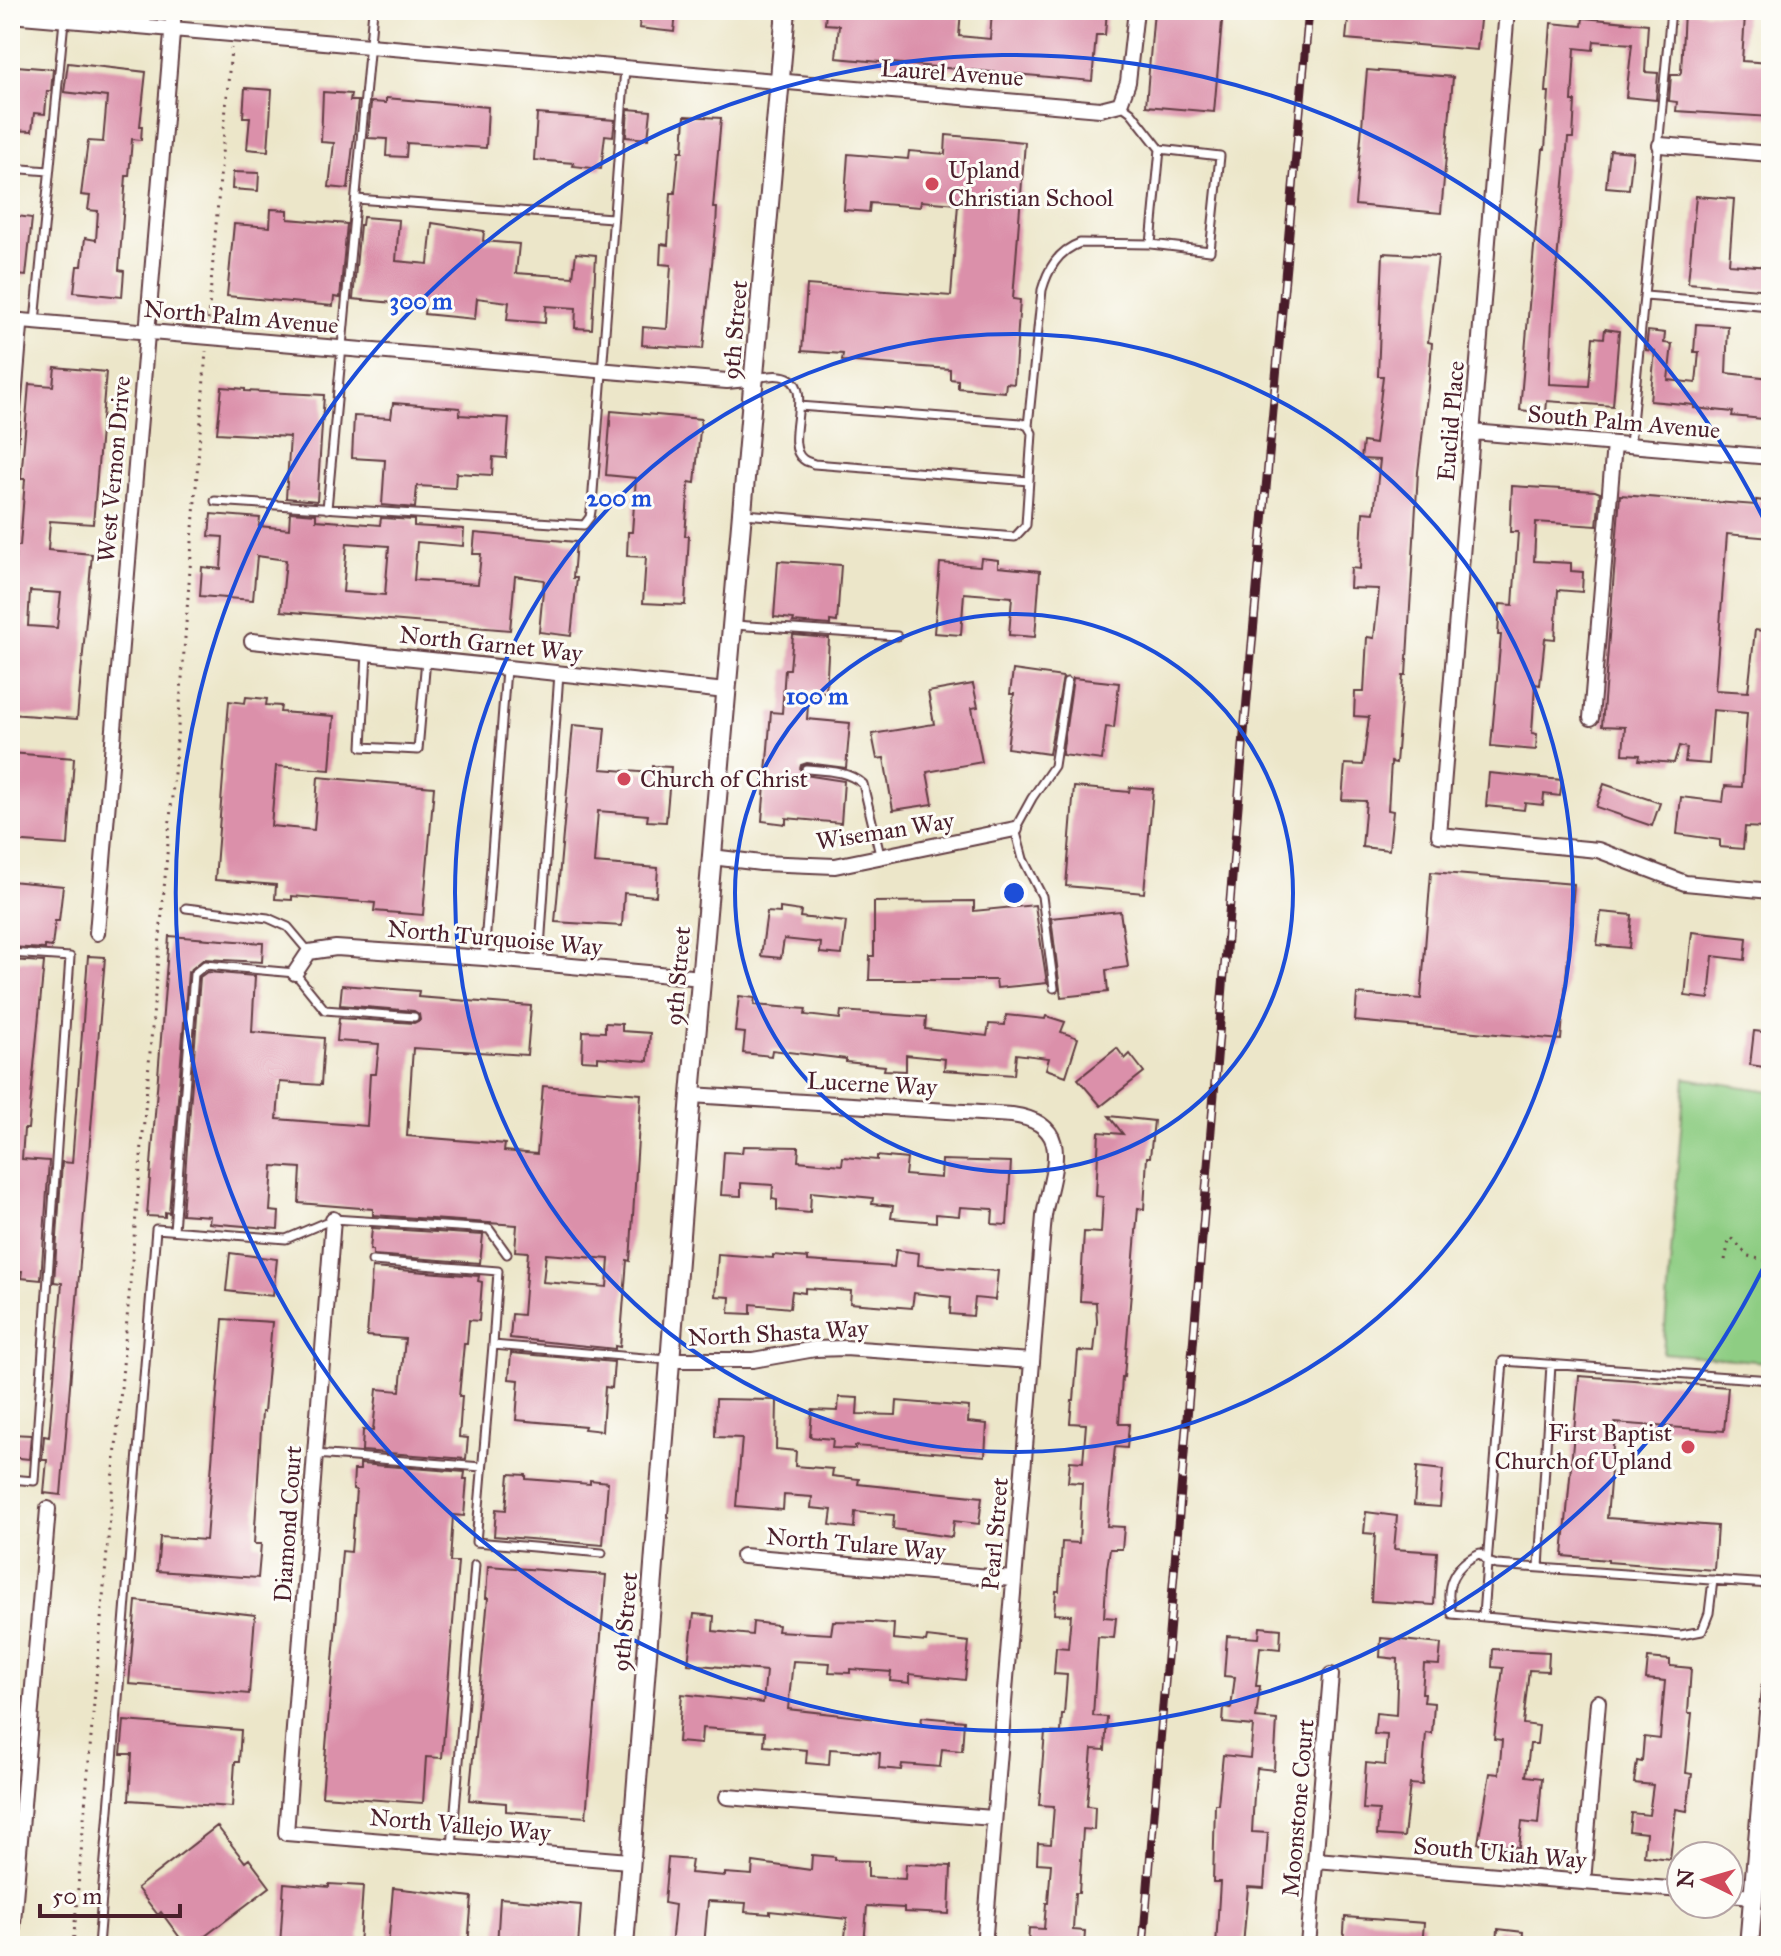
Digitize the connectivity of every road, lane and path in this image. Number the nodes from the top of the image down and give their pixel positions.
1 (174, 10) edge
2 (373, 10) edge
3 (786, 10) edge
4 (1136, 10) edge
5 (1507, 10) edge
6 (1671, 10) edge
7 (10, 15) edge
8 (64, 15) edge
9 (173, 30) junction
10 (370, 46) junction
11 (231, 51) dead end
12 (625, 68) junction
13 (781, 82) junction
14 (1120, 104) junction
15 (1660, 145) junction
16 (1160, 149) junction
17 (1771, 154) edge
18 (10, 168) edge
19 (49, 171) junction
20 (356, 199) junction
21 (612, 218) junction
22 (1151, 244) junction
23 (1645, 296) junction
24 (1771, 306) edge
25 (165, 314) dead end
26 (23, 321) edge
27 (148, 331) junction
28 (342, 348) junction
29 (205, 355) dead end
30 (603, 371) junction
31 (756, 378) junction
32 (799, 406) junction
33 (1028, 426) junction
34 (1473, 432) junction
35 (1614, 444) junction
36 (1630, 445) junction
37 (1771, 457) edge
38 (1029, 481) junction
39 (10, 488) edge
40 (215, 501) dead end
41 (327, 509) junction
42 (743, 513) junction
43 (732, 625) junction
44 (897, 636) dead end
45 (252, 641) dead end
46 (367, 653) junction
47 (426, 659) junction
48 (506, 668) junction
49 (559, 673) junction
50 (1067, 682) dead end
51 (726, 691) junction
52 (1591, 718) dead end
53 (806, 769) dead end
54 (1015, 829) junction
55 (712, 857) junction
56 (881, 859) junction
57 (1771, 891) edge
58 (186, 908) dead end
59 (97, 933) dead end
60 (309, 952) junction
61 (10, 953) edge
62 (484, 958) junction
63 (539, 963) junction
64 (295, 973) junction
65 (702, 978) junction
66 (1054, 988) dead end
67 (414, 1017) dead end
68 (691, 1095) junction
69 (1047, 1128) joint
70 (333, 1219) junction
71 (174, 1230) junction
72 (507, 1254) dead end
73 (1725, 1260) dead end
74 (372, 1261) dead end
75 (1771, 1262) edge
76 (493, 1345) junction
77 (671, 1360) junction
78 (1031, 1361) junction
79 (1551, 1364) junction
80 (1771, 1380) edge
81 (315, 1454) junction
82 (482, 1467) junction
83 (10, 1479) edge
84 (48, 1509) dead end
85 (602, 1553) dead end
86 (743, 1556) dead end
87 (1488, 1562) junction
88 (475, 1565) dead end
89 (1539, 1568) junction
90 (1013, 1579) junction
91 (1713, 1580) junction
92 (1771, 1584) edge
93 (1483, 1615) junction
94 (1331, 1675) dead end
95 (1771, 1689) edge
96 (1598, 1702) dead end
97 (727, 1797) dead end
98 (993, 1818) junction
99 (286, 1833) joint
100 (452, 1847) junction
101 (1316, 1860) junction
102 (629, 1861) junction
103 (1583, 1882) junction
104 (1665, 1889) edge
105 (1745, 1895) edge
106 (1753, 1896) junction
107 (11, 1946) edge
108 (73, 1946) edge
109 (98, 1946) edge
110 (624, 1946) edge
111 (984, 1946) edge
112 (1308, 1946) edge
113 (1749, 1946) edge

1 - 9 street, West Vernon Drive
2 - 10 lane
3 - 13 street, 9th Street
4 - 14 street
5 - 34 street, Euclid Place
6 - 15 lane
7 - 8 street, Laurel Avenue
8 - 9 street, Laurel Avenue
8 - 19 lane
9 - 10 street, Laurel Avenue
9 - 27 street, West Vernon Drive
10 - 12 street, Laurel Avenue
10 - 20 lane
11 - 25 path
12 - 13 street, Laurel Avenue
12 - 21 lane
13 - 14 street, Laurel Avenue
13 - 31 street, 9th Street
14 - 16 lane
15 - 17 street
15 - 23 lane
16 - 22 lane
16 - 22 lane
18 - 19 lane
19 - 26 lane
20 - 21 lane
20 - 28 lane
21 - 30 lane
22 - 33 lane
23 - 24 lane
23 - 36 lane
26 - 27 street, North Palm Avenue
26 - 39 lane
27 - 28 street, North Palm Avenue
27 - 59 street, West Vernon Drive
28 - 30 street, North Palm Avenue
28 - 41 lane
29 - 108 path
30 - 31 street, North Palm Avenue
30 - 41 lane
31 - 32 lane
31 - 42 street, 9th Street
32 - 33 lane
32 - 38 lane
33 - 38 lane
34 - 35 street, South Palm Avenue
34 - 57 street, Euclid Place
35 - 36 street, South Palm Avenue
35 - 52 street
36 - 37 street, South Palm Avenue
38 - 42 lane
40 - 41 lane
42 - 43 street, 9th Street
43 - 44 lane
43 - 51 street, 9th Street
45 - 46 street, North Garnet Way
46 - 47 street, North Garnet Way
46 - 47 lane
47 - 48 street, North Garnet Way
48 - 49 street, North Garnet Way
48 - 62 lane
49 - 51 street, North Garnet Way
49 - 63 lane
50 - 54 lane
51 - 55 street, 9th Street
53 - 56 lane
54 - 56 street, Wiseman Way
54 - 66 lane
55 - 56 street, Wiseman Way
55 - 65 street, 9th Street
58 - 60 lane
60 - 62 street, North Turquoise Way
60 - 64 street
61 - 83 lane
62 - 63 street, North Turquoise Way
63 - 65 street, North Turquoise Way
64 - 67 lane
64 - 71 lane
65 - 68 street, 9th Street
68 - 69 street, Lucerne Way
68 - 77 street, 9th Street
69 - 78 street, Pearl Street
70 - 71 lane
70 - 72 lane
70 - 81 street, Diamond Court
71 - 109 lane
73 - 75 path
74 - 76 lane
76 - 77 lane
76 - 82 lane
77 - 78 street, North Shasta Way
77 - 102 street, 9th Street
78 - 90 street, Pearl Street
79 - 80 lane
79 - 87 lane
79 - 89 lane
81 - 82 lane
81 - 99 street, Diamond Court
82 - 85 lane
84 - 107 street
86 - 90 street, North Tulare Way
87 - 89 lane
87 - 93 lane
87 - 93 lane
88 - 100 lane
89 - 91 lane
90 - 98 street, Pearl Street
91 - 92 lane
91 - 93 lane
94 - 101 street, Moonstone Court
95 - 106 street
96 - 103 street
97 - 98 street
98 - 111 street, Pearl Street
99 - 100 street, North Vallejo Way
100 - 102 street, North Vallejo Way
101 - 103 street, South Ukiah Way
101 - 112 street, Moonstone Court
102 - 110 street, 9th Street
103 - 104 street, South Ukiah Way
105 - 106 street
106 - 113 street

